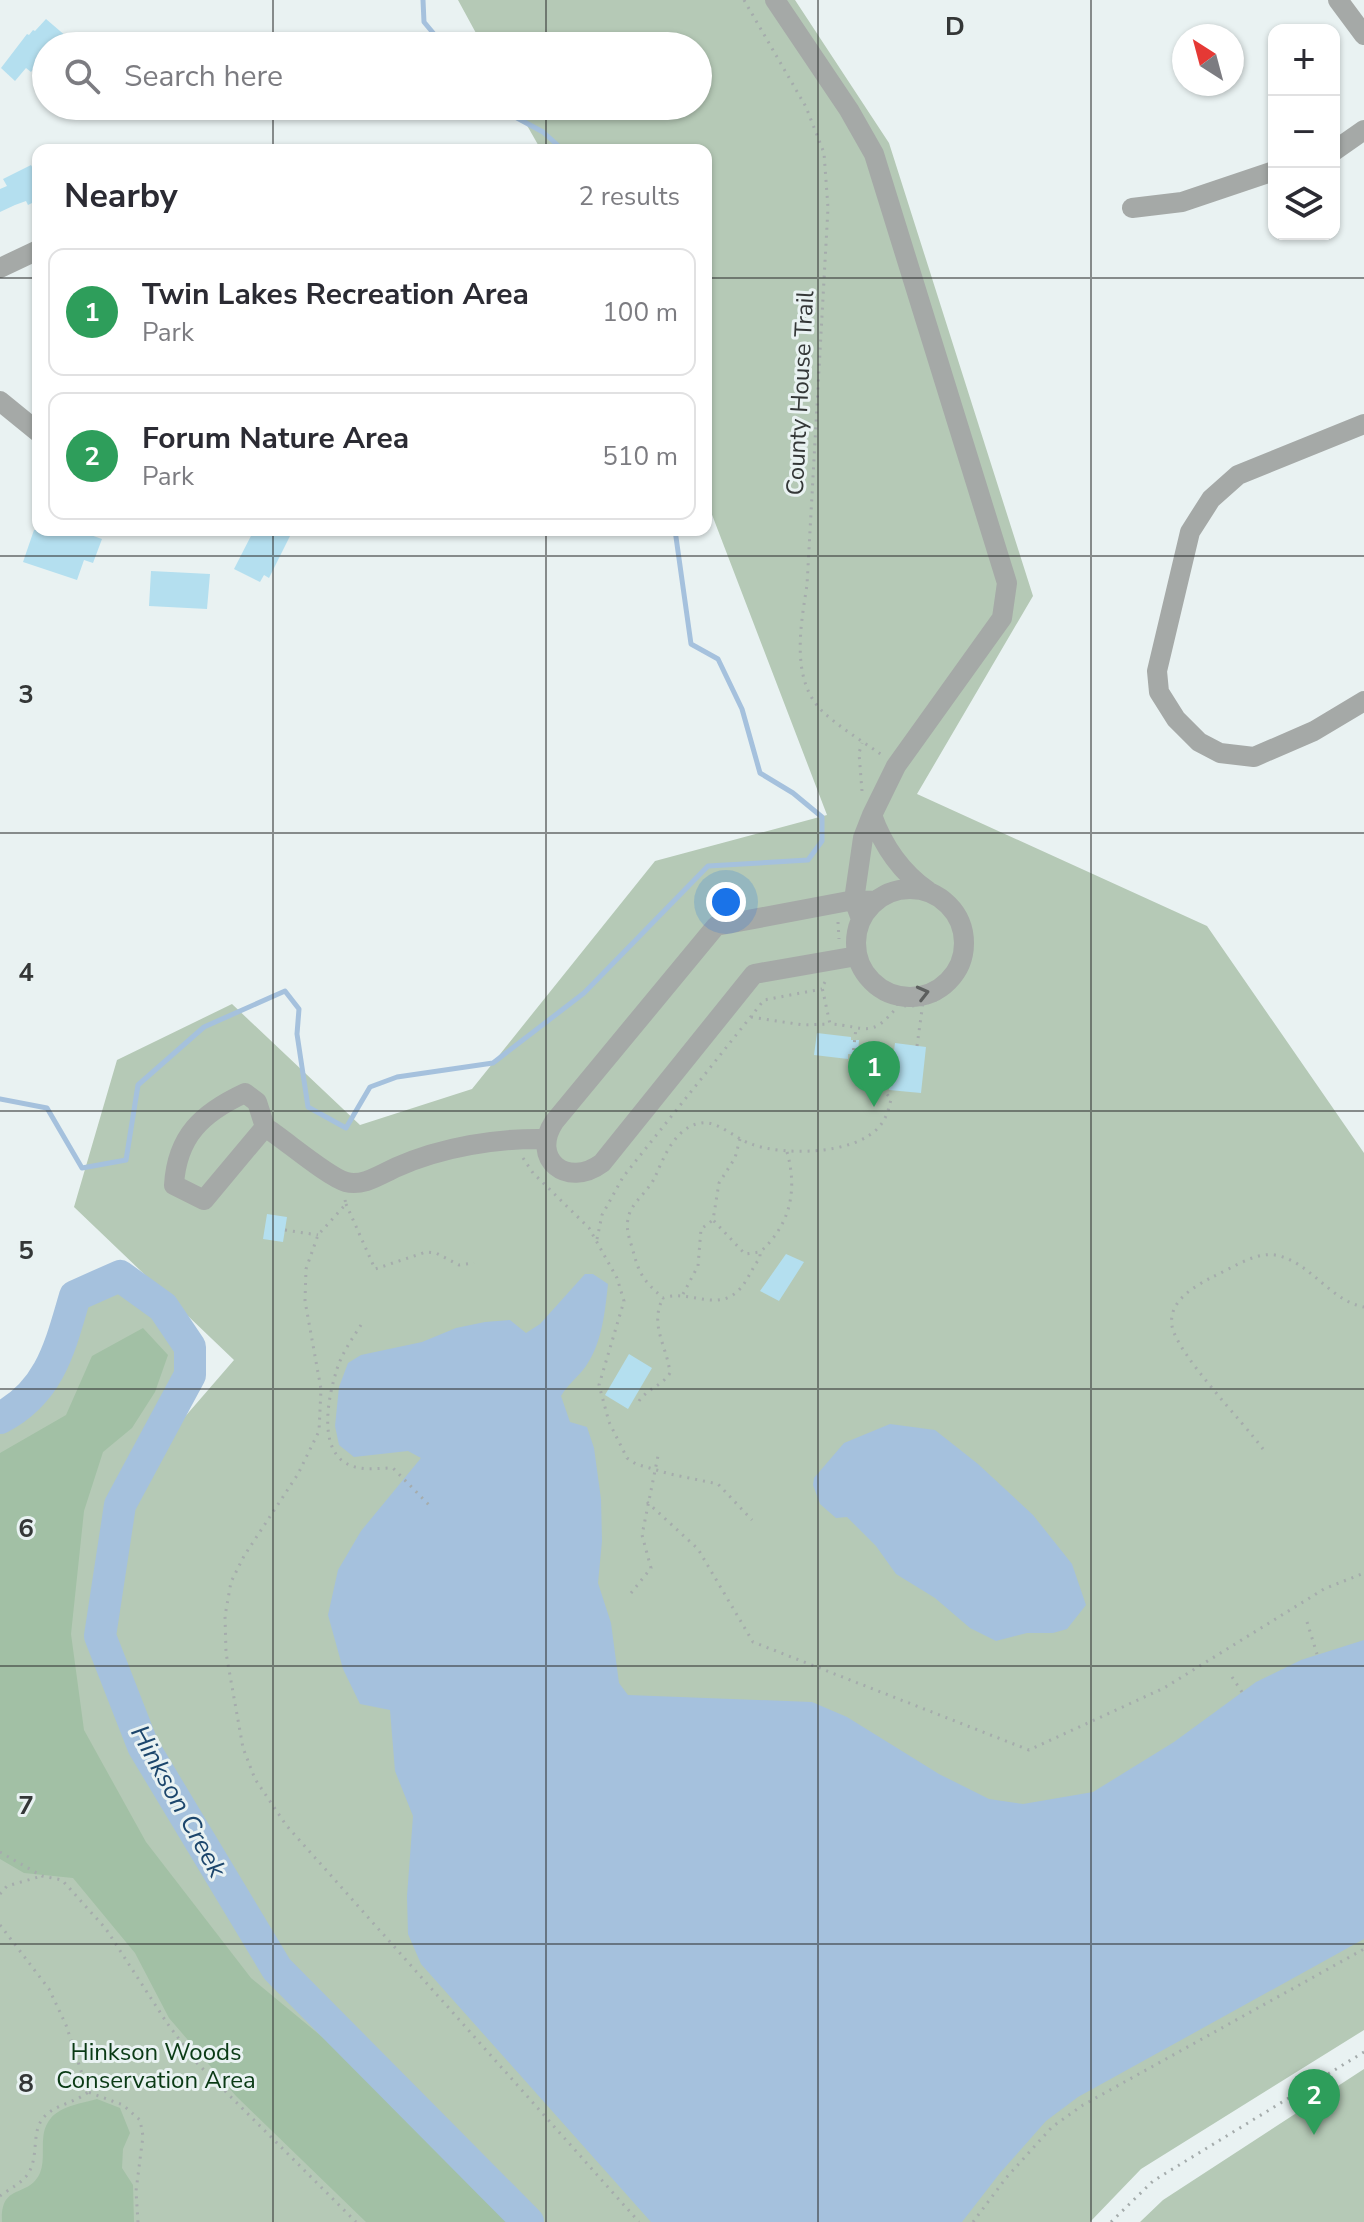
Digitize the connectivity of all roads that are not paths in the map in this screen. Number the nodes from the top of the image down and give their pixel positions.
1 (775, 0) edge
2 (1338, 0) edge
3 (1364, 35) edge
4 (1364, 130) edge
5 (1340, 147) edge
6 (1268, 173) edge
7 (1132, 208) dead end
8 (32, 253) edge
9 (0, 268) edge
10 (0, 401) edge
11 (1364, 424) edge
12 (32, 427) edge
13 (1364, 701) edge
14 (872, 815) junction
15 (928, 891) junction
16 (858, 909) junction
17 (857, 956) junction
18 (265, 1127) junction
19 (546, 1139) junction

1 - 14 street
2 - 3 street
4 - 5 street
6 - 7 street
8 - 9 street
10 - 12 street
11 - 13 street
14 - 15 street
14 - 16 street
15 - 16 street
17 -> 15 street
16 - 17 street
16 - 19 street
17 - 19 street
18 - 18 street
18 - 19 street

